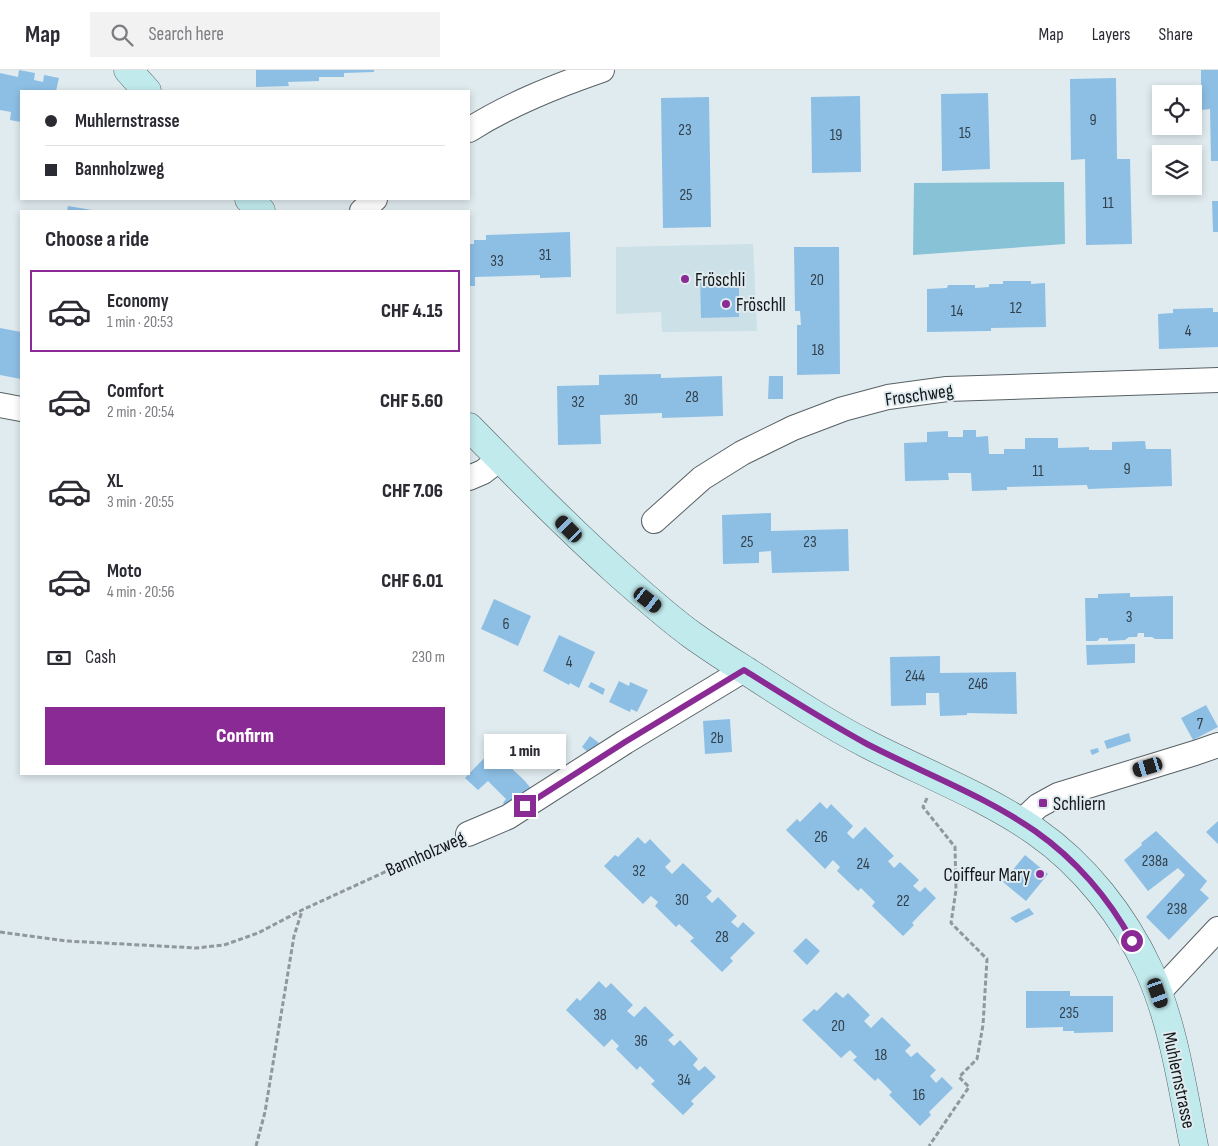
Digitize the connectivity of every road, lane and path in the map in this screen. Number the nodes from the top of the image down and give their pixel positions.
1 (128, 70) edge
2 (602, 70) edge
3 (146, 90) edge
4 (470, 129) edge
5 (250, 200) edge
6 (374, 200) edge
7 (261, 210) edge
8 (363, 210) edge
9 (1218, 380) edge
10 (0, 405) edge
11 (20, 409) edge
12 (470, 428) edge
13 (500, 459) junction
14 (470, 478) edge
15 (654, 521) dead end
16 (744, 670) junction
17 (1218, 745) edge
18 (936, 777) junction
19 (1021, 822) junction
20 (468, 834) joint
21 (302, 910) junction
22 (1218, 929) edge
23 (0, 932) edge
24 (1158, 993) junction
25 (256, 1146) edge
26 (929, 1146) edge
27 (1194, 1146) edge

1 - 3 street
2 - 4 street
5 - 7 street
6 - 8 street
9 - 15 street, Froschweg
10 - 11 street
12 - 13 street, Muhlernstrasse
13 - 14 street
13 - 16 street, Muhlernstrasse
16 - 18 street, Muhlernstrasse
16 - 20 street, Bannholzweg
17 - 19 street
18 - 19 street, Muhlernstrasse
18 - 26 path
19 - 24 street, Muhlernstrasse
20 - 21 path, Bannholzweg
21 - 23 path, Bannholzweg
21 - 25 path
22 - 24 street
24 - 27 street, Muhlernstrasse

